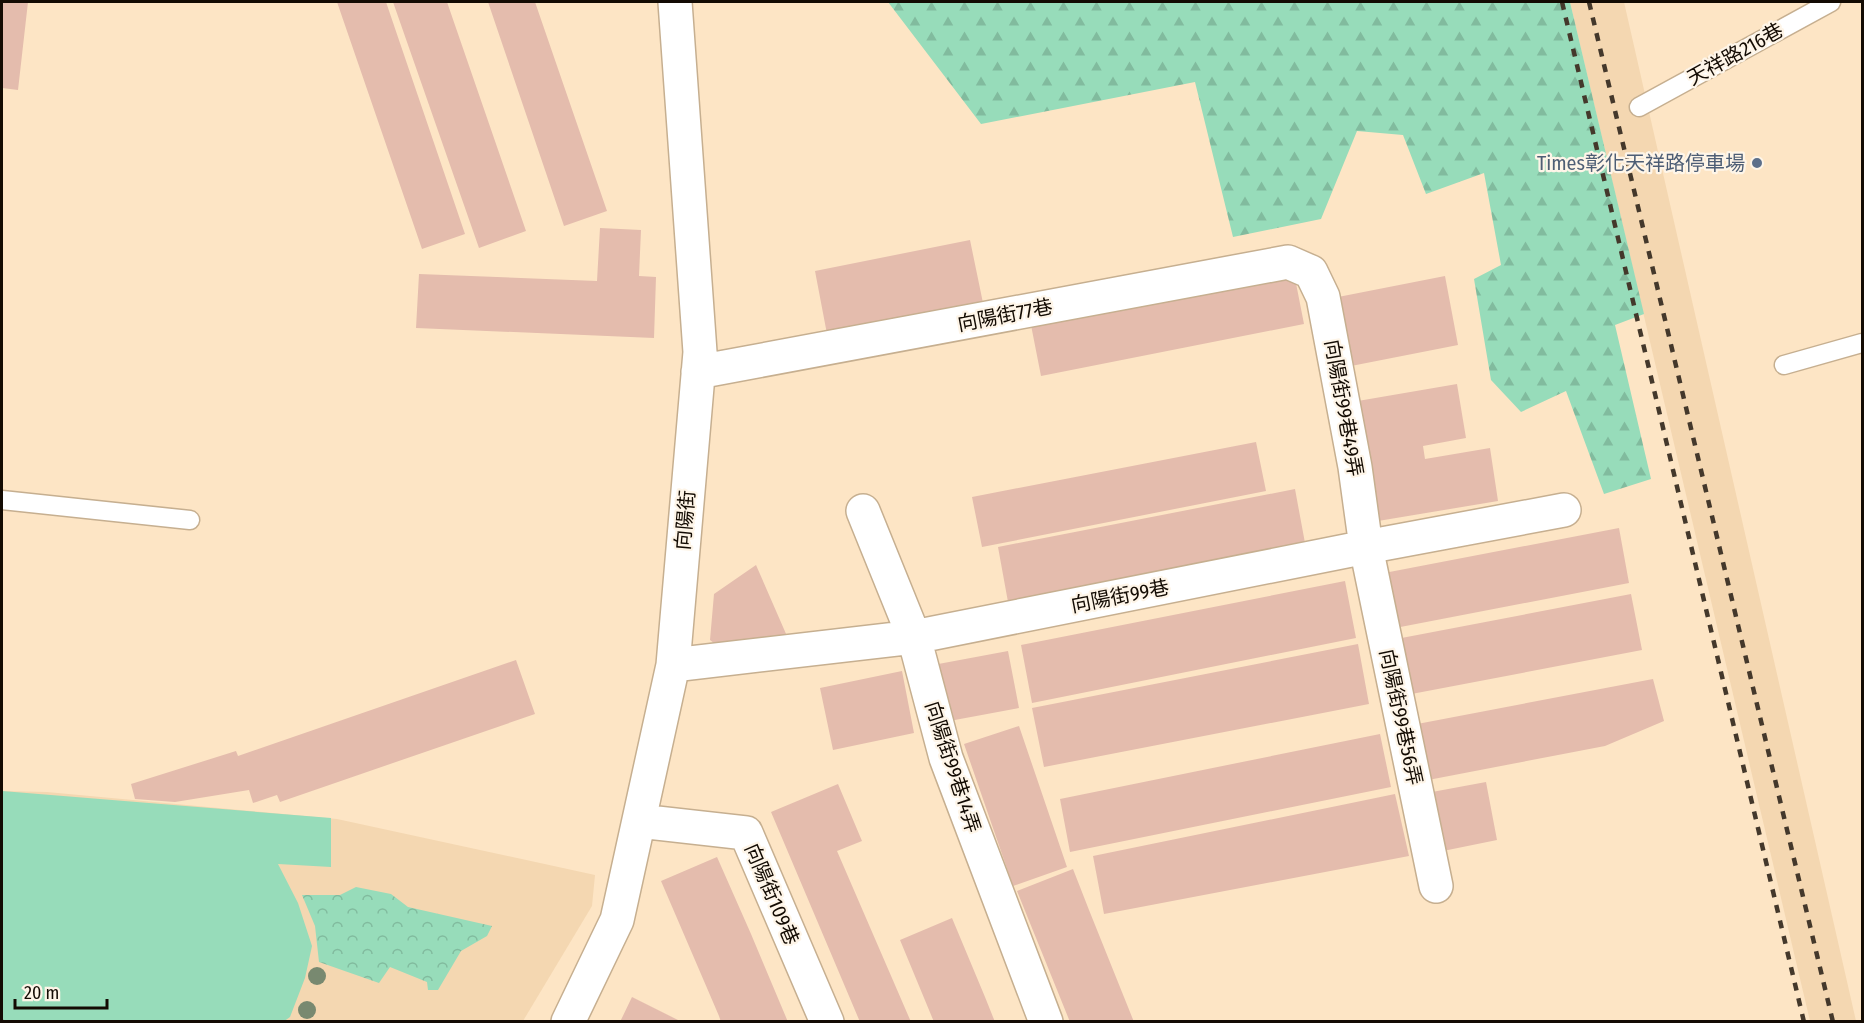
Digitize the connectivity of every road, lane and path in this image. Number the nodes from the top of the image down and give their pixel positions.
1 (675, 2) edge
2 (1831, 2) edge
3 (1640, 106) dead end
4 (1311, 272) joint
5 (1863, 343) edge
6 (1784, 365) dead end
7 (698, 372) junction
8 (2, 500) edge
9 (1564, 510) dead end
10 (863, 511) dead end
11 (190, 520) dead end
12 (1366, 547) junction
13 (914, 637) junction
14 (673, 665) junction
15 (639, 821) junction
16 (1436, 886) dead end
17 (568, 1022) edge
18 (827, 1022) edge
19 (1046, 1022) edge

1 - 7 street, 向陽街
2 - 3 lane, 天祥路216巷
4 - 7 street, 向陽街77巷
4 - 12 street, 向陽街99巷49弄
5 - 6 lane
7 - 14 street, 向陽街
8 - 11 lane
9 - 12 street, 向陽街99巷
10 - 13 street, 向陽街99巷14弄
12 - 13 street, 向陽街99巷
12 - 16 street, 向陽街99巷56弄
13 - 14 street, 向陽街99巷
13 - 19 street, 向陽街99巷14弄
14 - 15 street, 向陽街
15 - 17 street, 向陽街
15 - 18 street, 向陽街109巷

